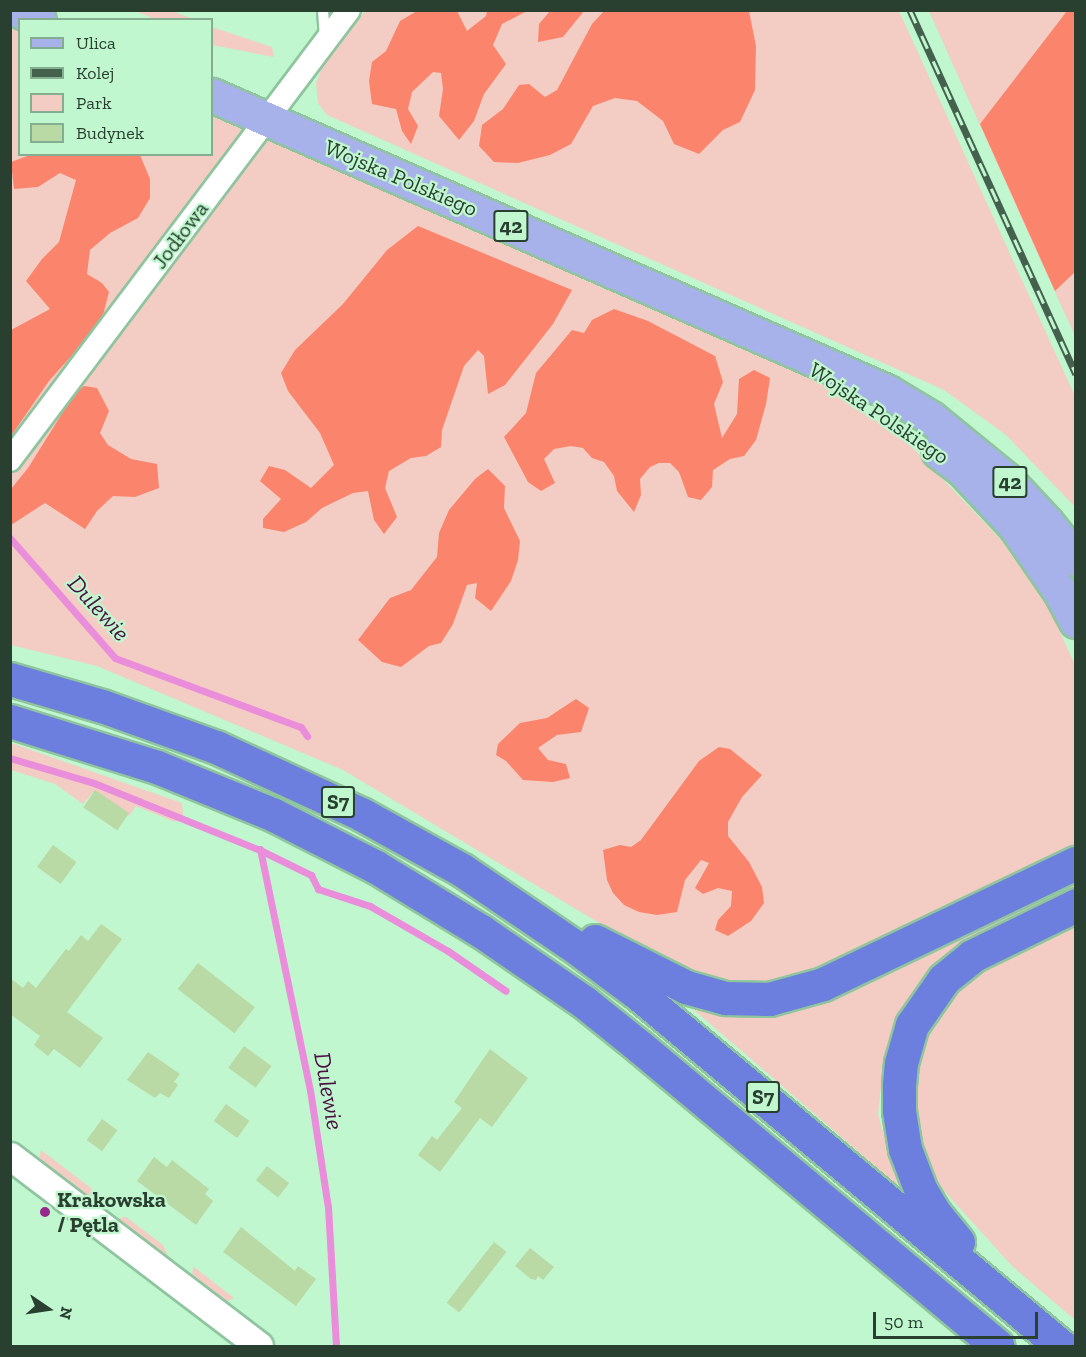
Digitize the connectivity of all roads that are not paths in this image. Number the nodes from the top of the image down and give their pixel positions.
1 (18, 10) edge
2 (323, 10) edge
3 (349, 10) edge
4 (35, 18) edge
5 (326, 42) junction
6 (213, 95) edge
7 (267, 120) junction
8 (756, 333) junction
9 (10, 460) edge
10 (1076, 560) edge
11 (1076, 621) edge
12 (10, 679) edge
13 (10, 721) edge
14 (1076, 863) edge
15 (506, 899) junction
16 (1076, 905) edge
17 (10, 1156) edge
18 (934, 1293) junction
19 (1011, 1305) junction
20 (259, 1347) edge
21 (967, 1347) edge
22 (998, 1347) edge
23 (1060, 1347) edge

1 - 4 main road
2 - 5 lane
3 - 5 street, Jodłowa
5 - 7 street, Jodłowa
6 - 7 main road, Wojska Polskiego / 42
7 - 8 main road, Wojska Polskiego / 42
7 - 9 street, Jodłowa
8 - 10 main road, Wojska Polskiego / 42
8 - 11 main road, Wojska Polskiego / 42
12 - 15 highway, S7
13 - 18 highway, S7
14 - 15 highway
15 - 19 highway, S7
16 - 19 highway
17 - 20 street
18 - 21 highway
18 - 22 highway, S7
19 - 23 highway, S7

